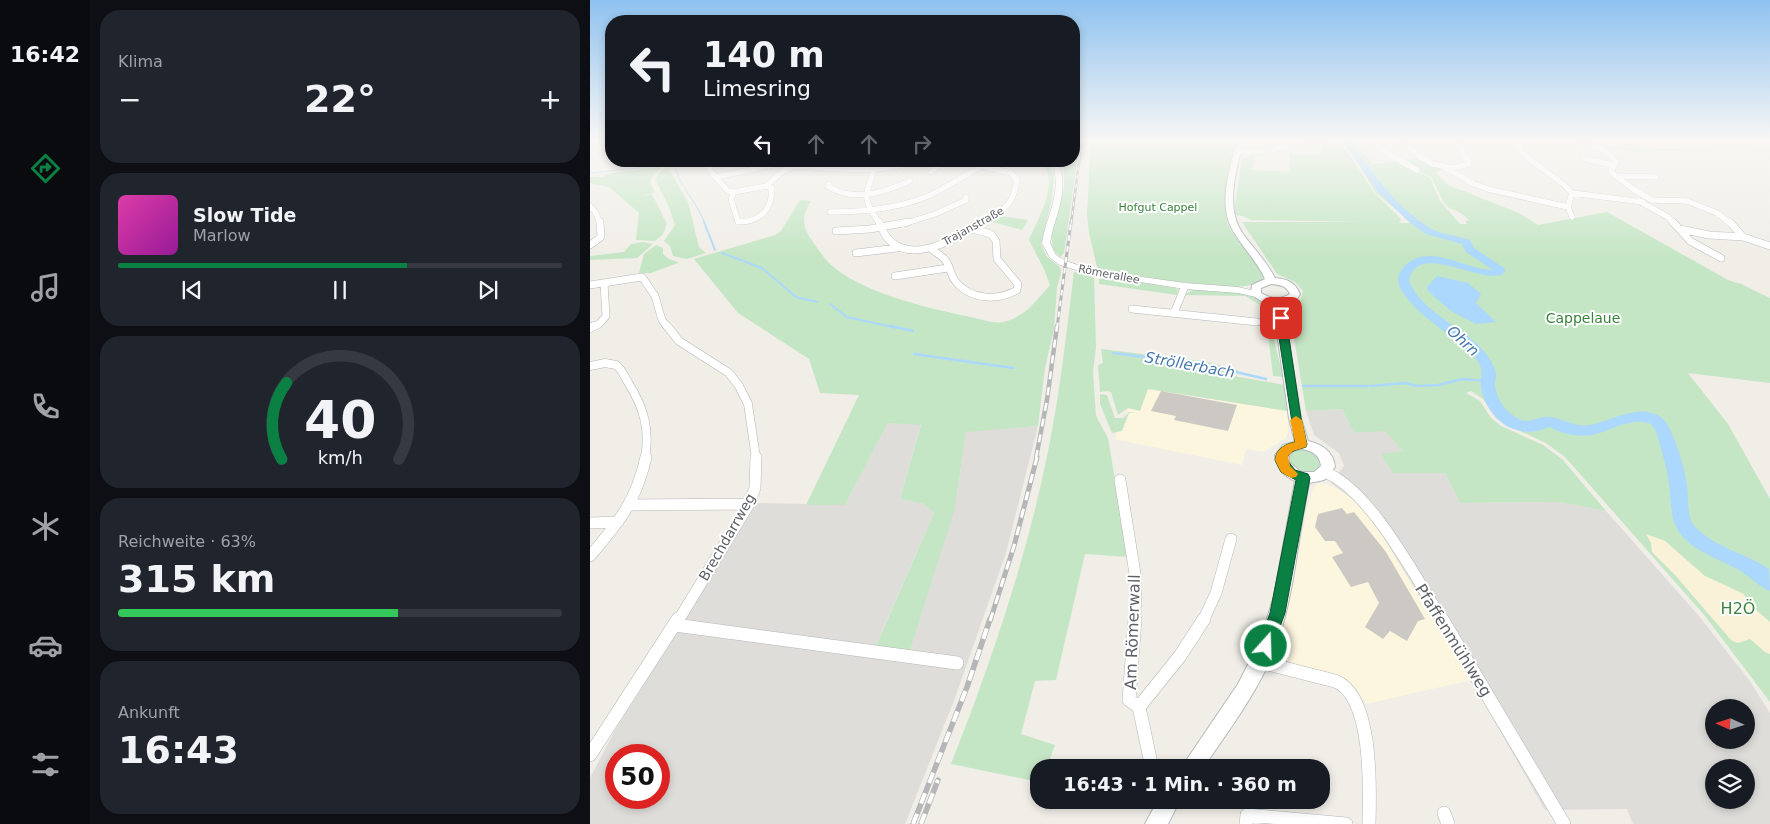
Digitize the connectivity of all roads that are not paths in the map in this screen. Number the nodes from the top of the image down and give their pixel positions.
1 (717, 178) edge
2 (775, 178) edge
3 (871, 178) edge
4 (956, 178) edge
5 (1016, 178) edge
6 (1059, 178) edge
7 (1233, 178) edge
8 (1464, 178) edge
9 (1559, 178) edge
10 (1619, 178) edge
11 (910, 181) dead end
12 (830, 184) dead end
13 (766, 186) junction
14 (1510, 188) dead end
15 (734, 192) junction
16 (1505, 193) junction
17 (1572, 193) junction
18 (866, 194) junction
19 (966, 198) dead end
20 (1652, 200) junction
21 (1639, 202) junction
22 (590, 206) edge
23 (1568, 207) junction
24 (871, 211) junction
25 (830, 212) dead end
26 (1572, 217) dead end
27 (880, 229) junction
28 (972, 229) junction
29 (1680, 230) junction
30 (836, 231) dead end
31 (1744, 237) junction
32 (590, 245) edge
33 (1770, 246) edge
34 (897, 248) junction
35 (931, 248) junction
36 (856, 253) dead end
37 (1721, 258) dead end
38 (948, 268) junction
39 (895, 276) dead end
40 (1271, 281) junction
41 (604, 283) junction
42 (590, 285) edge
43 (1185, 286) junction
44 (1256, 291) junction
45 (1278, 302) junction
46 (1132, 308) dead end
47 (1174, 313) junction
48 (1257, 322) dead end
49 (590, 328) edge
50 (590, 366) edge
51 (1302, 444) junction
52 (1325, 472) junction
53 (1303, 478) junction
54 (1120, 480) dead end
55 (749, 504) junction
56 (630, 505) junction
57 (618, 522) junction
58 (590, 523) edge
59 (1231, 539) dead end
60 (1132, 553) joint
61 (590, 556) edge
62 (675, 625) junction
63 (1260, 662) junction
64 (957, 664) dead end
65 (1139, 707) junction
66 (590, 756) edge
67 (1150, 759) edge
68 (1197, 759) edge
69 (1246, 819) edge
70 (1346, 824) edge
71 (1369, 824) edge
72 (1564, 824) edge

1 - 15 street
2 - 13 street
3 - 18 street
4 - 24 street
5 - 28 street, Trajanstraße
6 - 43 street, Römerallee
7 - 40 main road
8 - 16 street
9 - 17 street
10 - 20 street
11 - 18 street
12 - 18 street
13 - 15 street
13 - 15 street
14 - 16 street
16 - 23 street
17 - 21 street
17 - 23 street
18 - 24 street
19 - 27 street
20 - 21 street
20 - 31 street
21 - 29 street
22 - 32 street
23 - 26 street
24 - 25 street
24 - 27 street
27 - 30 street
27 - 34 street
28 - 35 street, Trajanstraße
28 - 38 street
29 - 31 street
29 - 37 street
31 - 33 street
34 - 35 street, Trajanstraße
34 - 36 street
35 - 38 street
38 - 39 street
40 - 44 main road
40 - 45 main road
41 - 42 street
41 - 49 street
41 - 55 street, Brechdarrweg
43 - 44 street, Römerallee
43 - 47 street
44 - 45 main road
45 - 51 main road
46 - 47 street
47 - 48 street
50 - 56 street
51 - 52 main road
51 - 53 main road
52 - 53 main road
52 - 72 street, Pfaffenmühlweg
53 - 63 main road
54 - 60 street
55 - 56 street
55 - 62 street, Brechdarrweg
56 - 57 street
57 - 58 street
57 - 61 street
59 - 65 street, Am Römerwall
60 - 65 street, Am Römerwall
62 - 64 street
62 - 66 street, Brechdarrweg
63 - 68 main road
63 - 71 street
65 - 67 street, Am Römerwall
69 - 70 street

